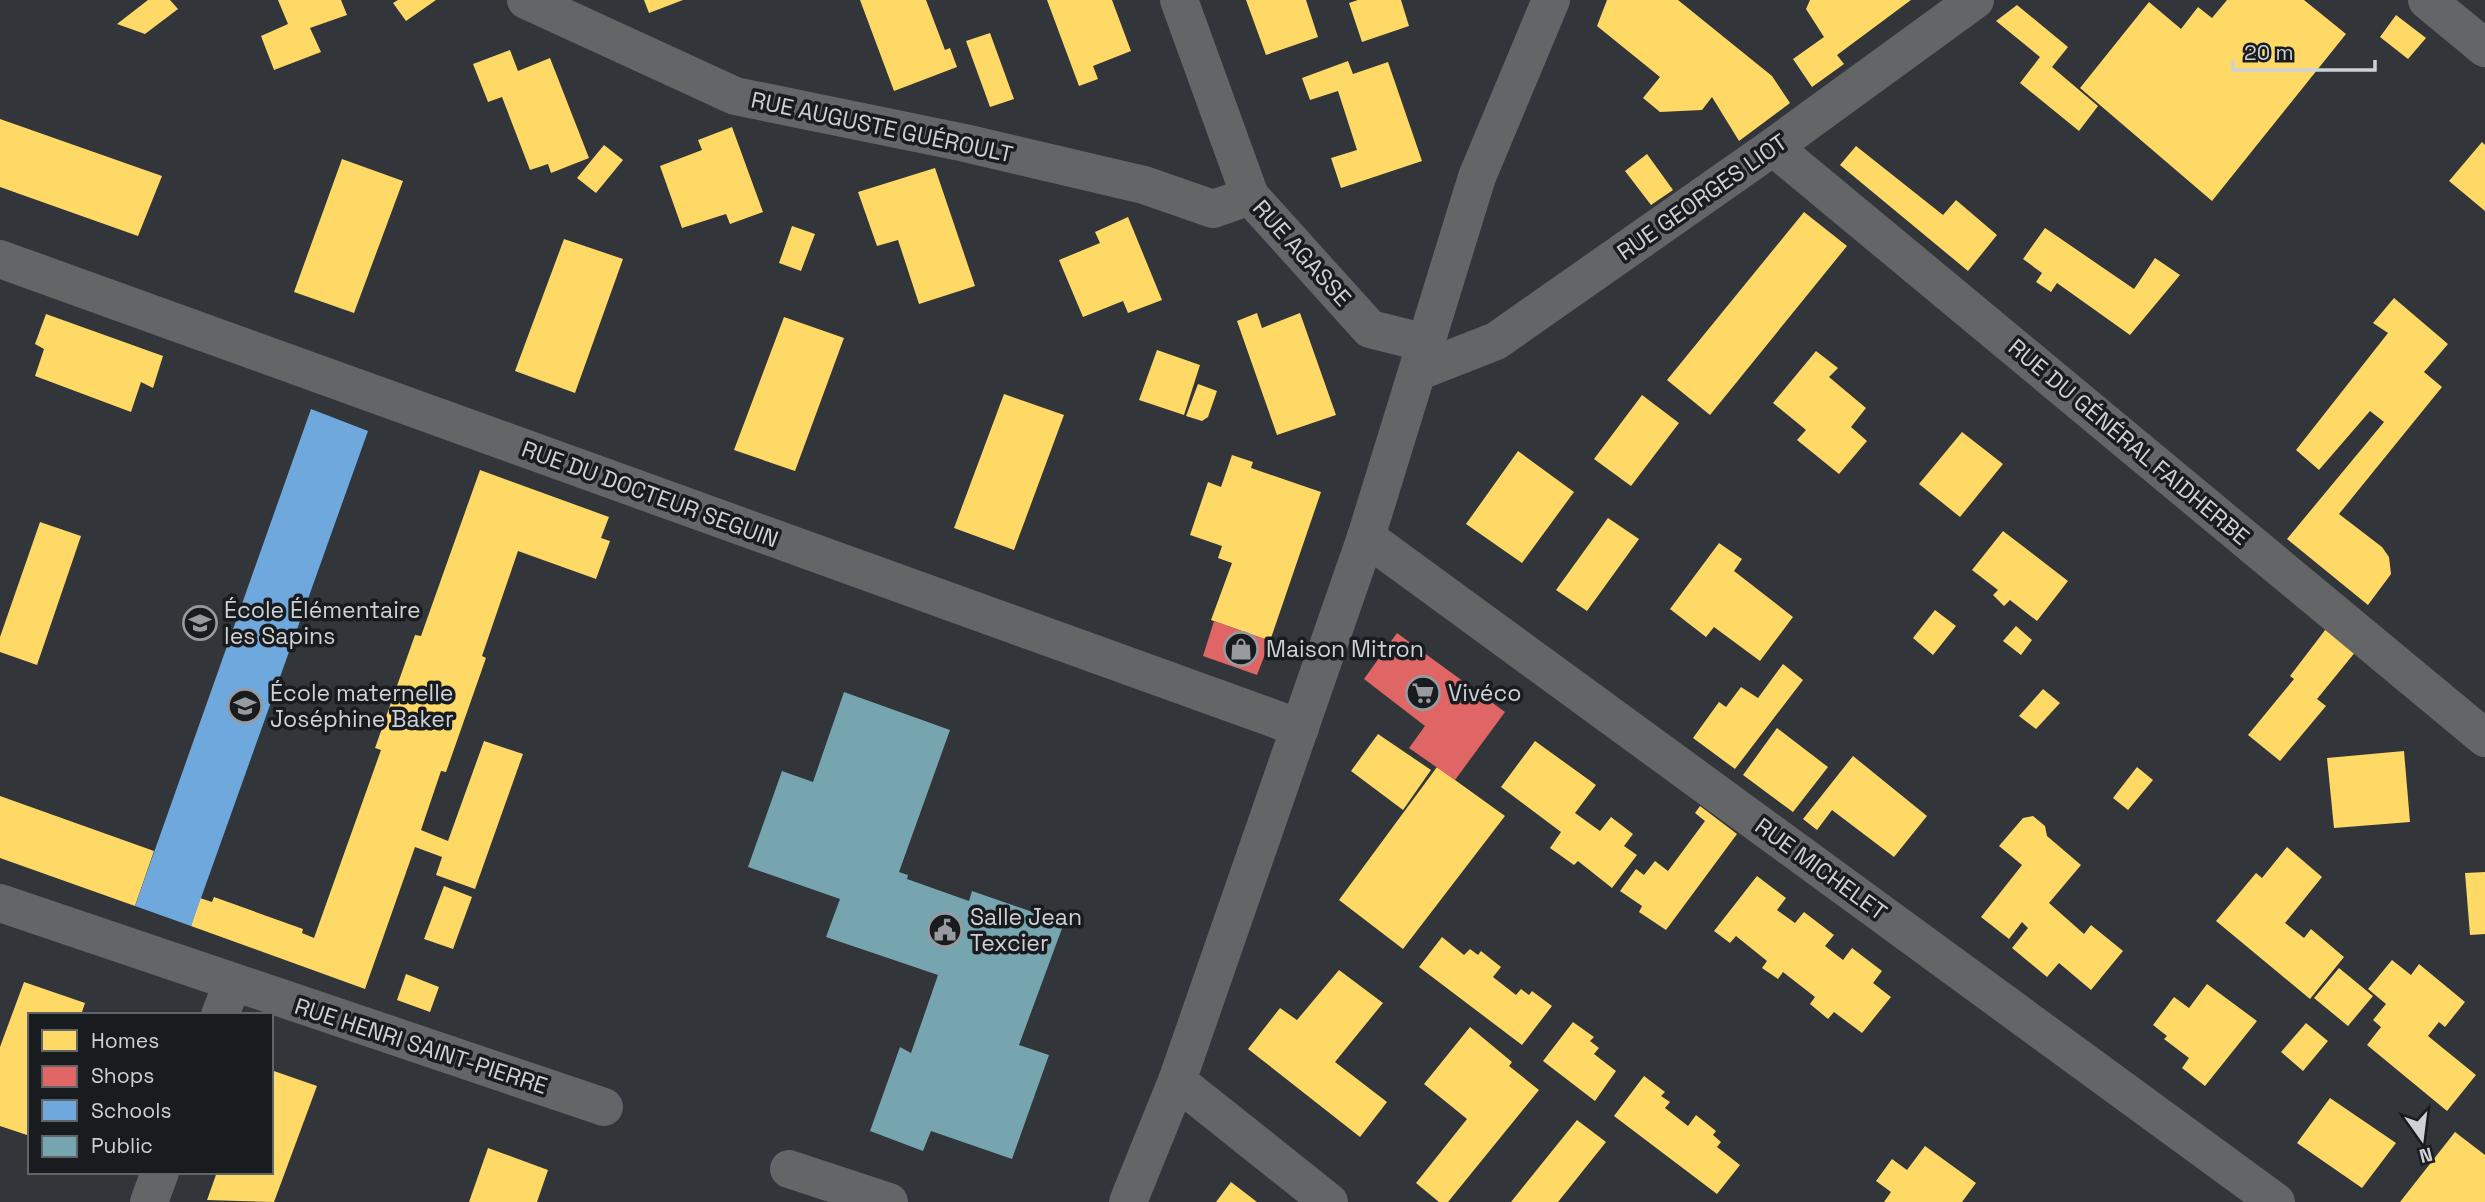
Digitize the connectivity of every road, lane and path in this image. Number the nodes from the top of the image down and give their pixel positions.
1 (526, 0) edge
2 (1179, 0) edge
3 (1551, 0) edge
4 (1975, 0) edge
5 (2427, 0) edge
6 (2485, 48) edge
7 (1773, 147) junction
8 (1250, 196) junction
9 (0, 259) edge
10 (1421, 357) junction
11 (1366, 537) junction
12 (1300, 728) junction
13 (2485, 738) edge
14 (0, 904) edge
15 (226, 999) edge
16 (1177, 1081) junction
17 (604, 1107) dead end
18 (789, 1169) dead end
19 (159, 1174) edge
20 (149, 1202) edge
21 (889, 1202) edge
22 (1128, 1202) edge
23 (1329, 1202) edge
24 (2276, 1202) edge

1 - 8 street, RUE AUGUSTE GUÉROULT
2 - 8 street, RUE AGASSE
3 - 10 street
4 - 7 street, RUE GEORGES LIOT
5 - 6 street
7 - 10 street, RUE GEORGES LIOT
7 - 13 street, RUE DU GÉNÉRAL FAIDHERBE
8 - 10 street, RUE AGASSE
9 - 12 street, RUE DU DOCTEUR SEGUIN
10 - 11 street
11 - 12 street
11 - 24 street, RUE MICHELET
12 - 16 street
14 - 15 street, RUE HENRI SAINT-PIERRE
15 - 17 street, RUE HENRI SAINT-PIERRE
16 - 22 street
16 - 23 street
18 - 21 street
19 - 20 street

